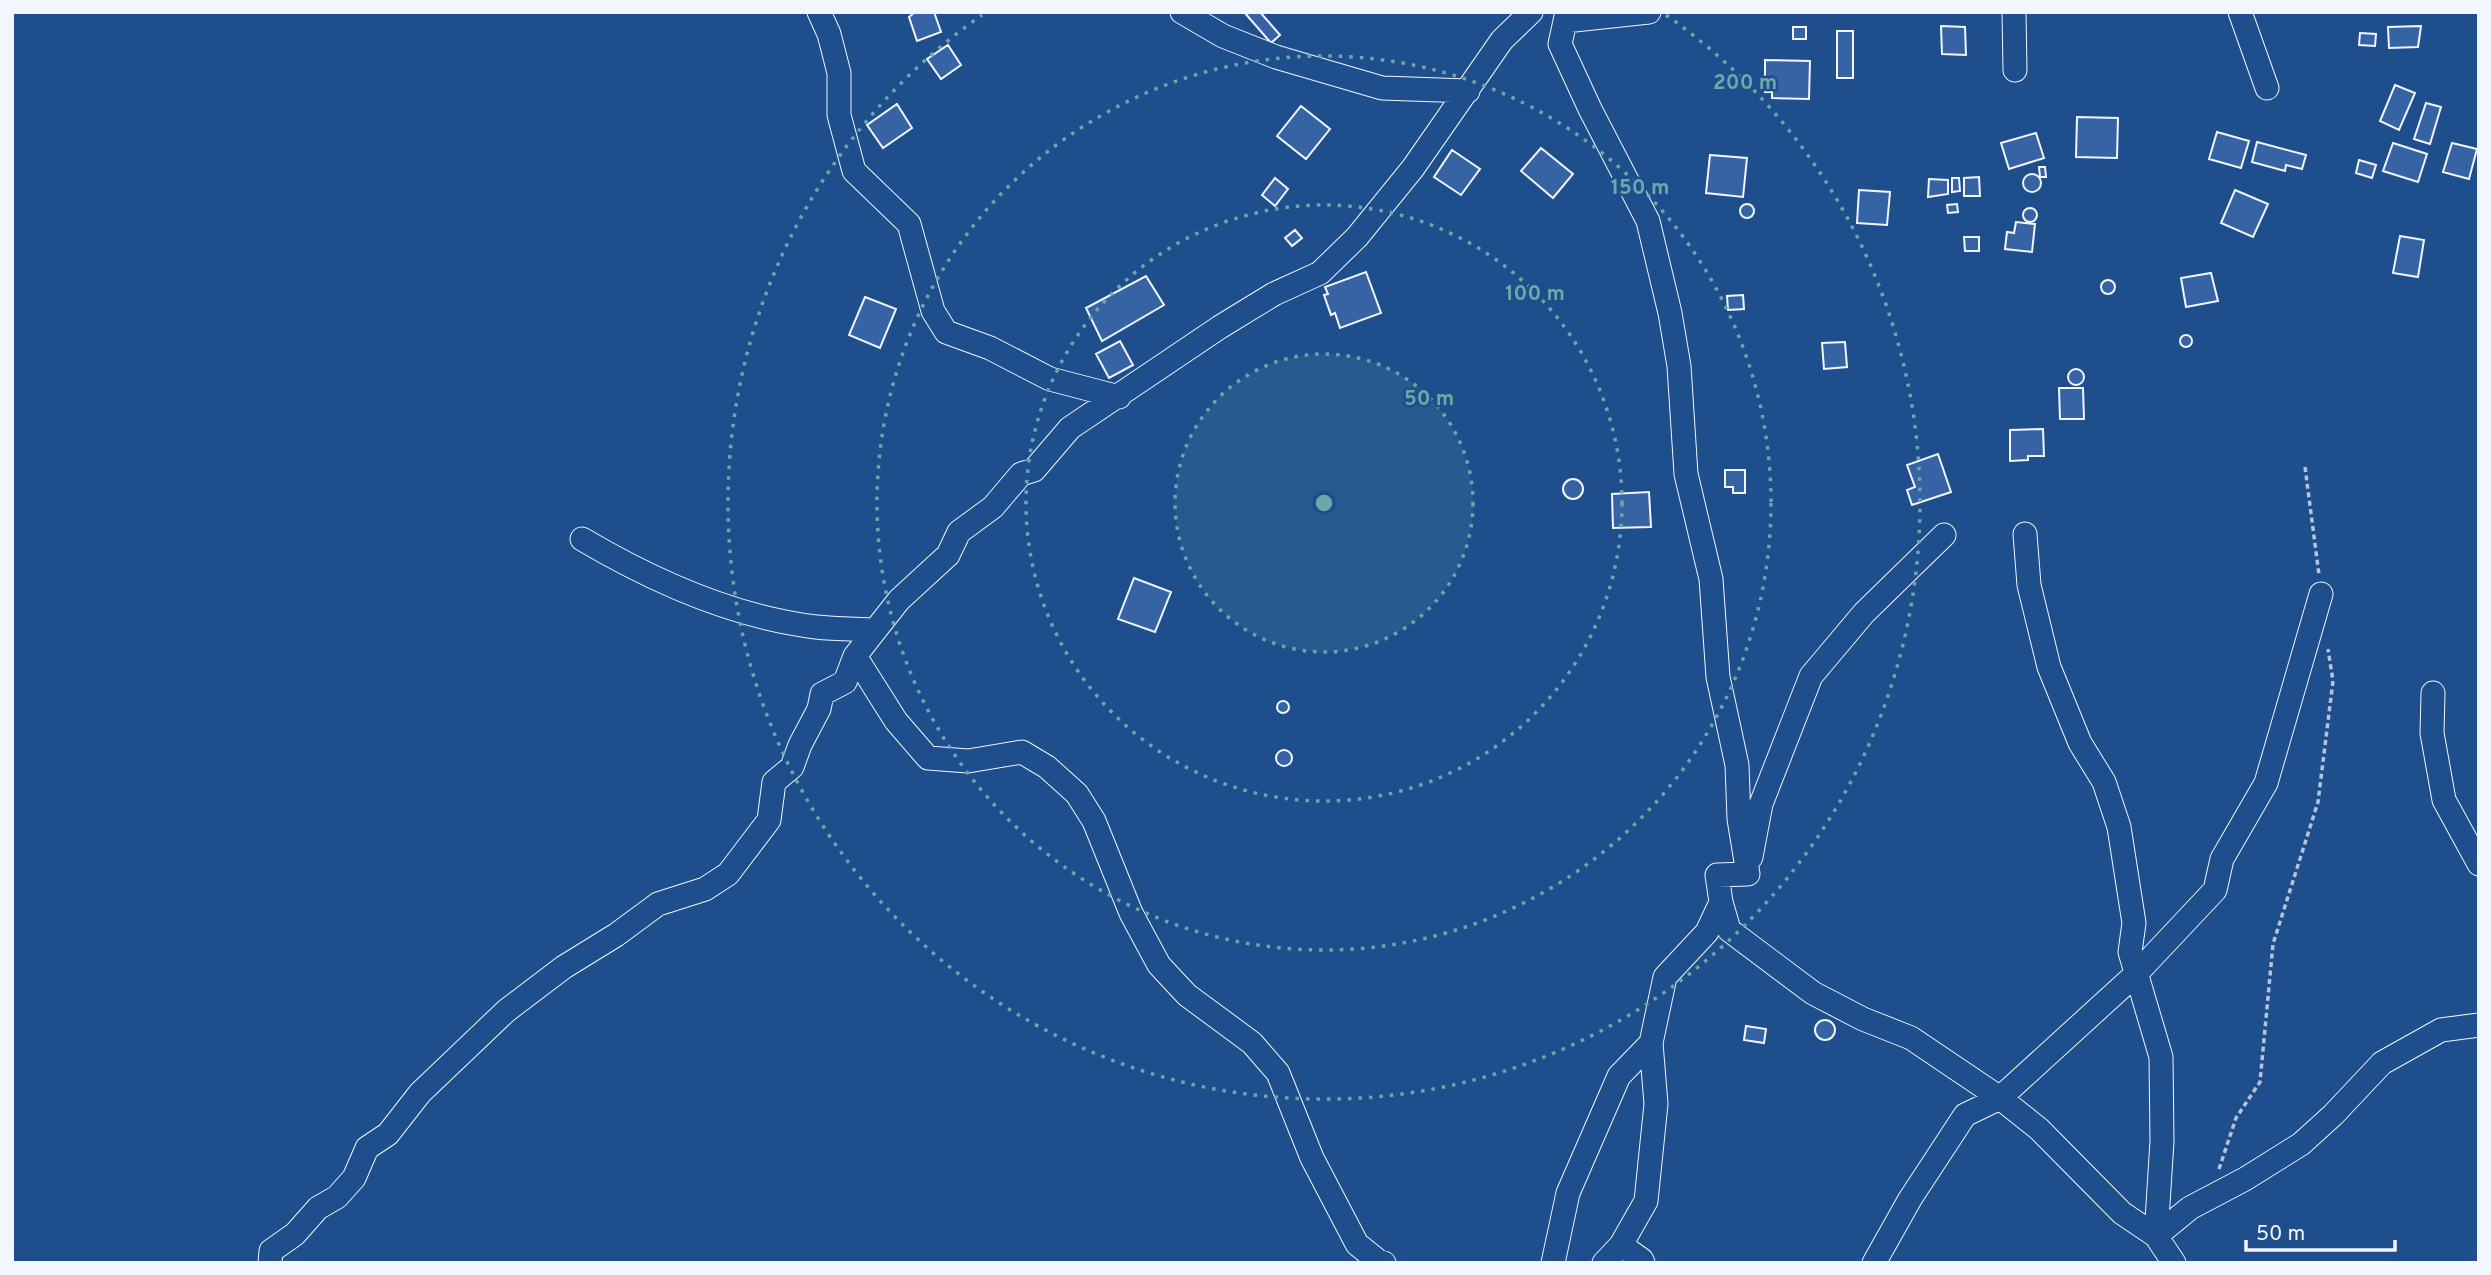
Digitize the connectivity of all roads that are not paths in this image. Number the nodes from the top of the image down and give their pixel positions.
1 (819, 12) edge
2 (1182, 12) edge
3 (1531, 12) edge
4 (1649, 12) edge
5 (2014, 12) edge
6 (2240, 12) edge
7 (1566, 17) edge
8 (2015, 70) dead end
9 (2267, 88) dead end
10 (1468, 91) junction
11 (1119, 397) junction
12 (2025, 534) dead end
13 (1944, 535) dead end
14 (582, 538) dead end
15 (2321, 594) road end
16 (875, 630) junction
17 (855, 656) junction
18 (2433, 693) dead end
19 (2479, 864) edge
20 (1748, 874) junction
21 (1721, 902) junction
22 (2136, 974) junction
23 (2479, 1025) edge
24 (1651, 1043) junction
25 (2000, 1098) junction
26 (2156, 1236) junction
27 (1621, 1245) junction
28 (270, 1263) edge
29 (1384, 1263) edge
30 (1553, 1263) edge
31 (1604, 1263) edge
32 (1643, 1263) edge
33 (1874, 1263) edge
34 (2174, 1263) edge

1 - 11 street
2 - 10 street
3 - 10 street
4 - 7 street
5 - 8 street
6 - 9 street
7 - 20 street
10 - 11 street
11 - 16 street
12 - 22 street
13 - 20 street
14 - 16 street
15 - 22 street
16 - 17 street
17 - 28 street
17 - 29 street
18 - 19 street
20 - 21 street
21 - 24 street
21 - 25 street
22 - 25 street
22 - 26 street
23 - 26 street
24 - 27 street
24 - 30 street
25 - 26 street
25 - 33 street
26 - 34 street
27 - 31 street
27 - 32 street

